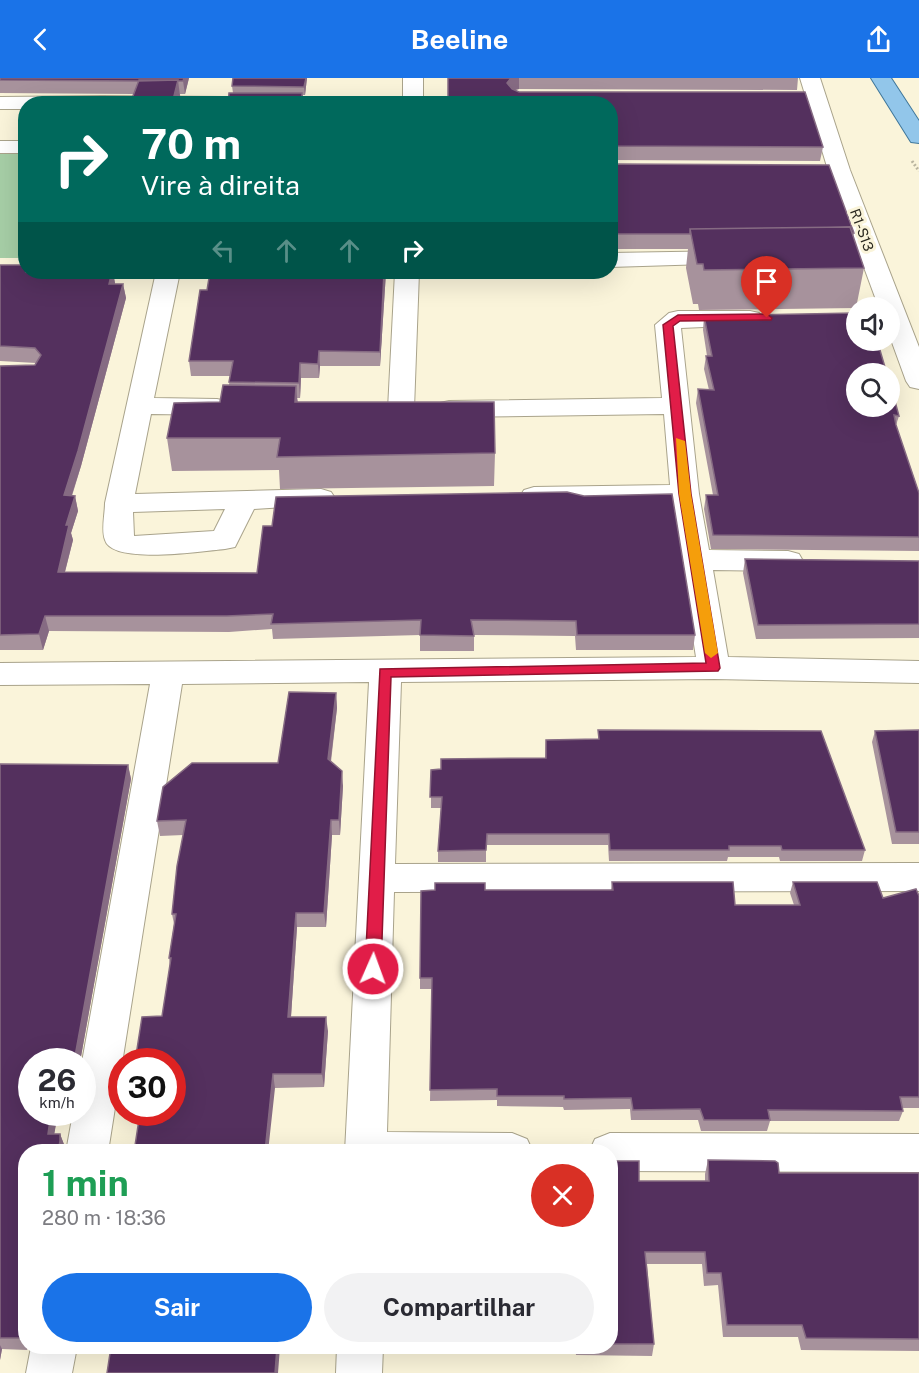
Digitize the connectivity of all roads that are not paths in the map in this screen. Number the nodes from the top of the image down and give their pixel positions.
1 (413, 78) edge
2 (881, 78) edge
3 (813, 88) edge
4 (1, 94) edge
5 (23, 96) edge
6 (413, 96) edge
7 (793, 98) edge
8 (919, 137) edge
9 (0, 147) edge
10 (18, 147) edge
11 (848, 257) edge
12 (872, 257) junction
13 (753, 258) edge
14 (618, 260) edge
15 (166, 279) edge
16 (406, 279) edge
17 (886, 297) edge
18 (773, 317) edge
19 (900, 334) edge
20 (919, 381) edge
21 (138, 406) junction
22 (676, 406) junction
23 (246, 407) edge
24 (685, 494) junction
25 (506, 496) edge
26 (351, 498) edge
27 (244, 499) junction
28 (118, 503) junction
29 (697, 560) junction
30 (814, 561) edge
31 (714, 668) junction
32 (385, 672) junction
33 (919, 672) edge
34 (0, 674) edge
35 (168, 674) junction
36 (919, 877) edge
37 (376, 878) junction
38 (88, 1144) edge
39 (366, 1144) edge
40 (618, 1152) edge
41 (919, 1154) edge
42 (53, 1354) edge
43 (360, 1354) edge
44 (49, 1373) edge
45 (359, 1373) edge

1 - 6 street
2 - 8 main road
3 - 7 street
3 - 12 street, R1-S13
4 - 5 street
9 - 10 street
11 - 12 street
12 - 17 street, R1-S13
13 - 14 street
15 - 21 street
16 - 22 street
18 - 22 street
19 - 20 street, R1-S13
21 - 23 street
21 - 28 street
22 - 24 street
24 - 25 street
24 - 29 street
26 - 27 street
27 - 28 street
27 - 28 street
29 - 30 street
29 - 31 street
31 - 32 street
31 - 33 street
32 - 35 street
32 - 37 street
34 - 35 street
35 - 38 street
36 - 37 street
37 - 39 street
40 - 41 street
42 - 44 street
43 - 45 street

